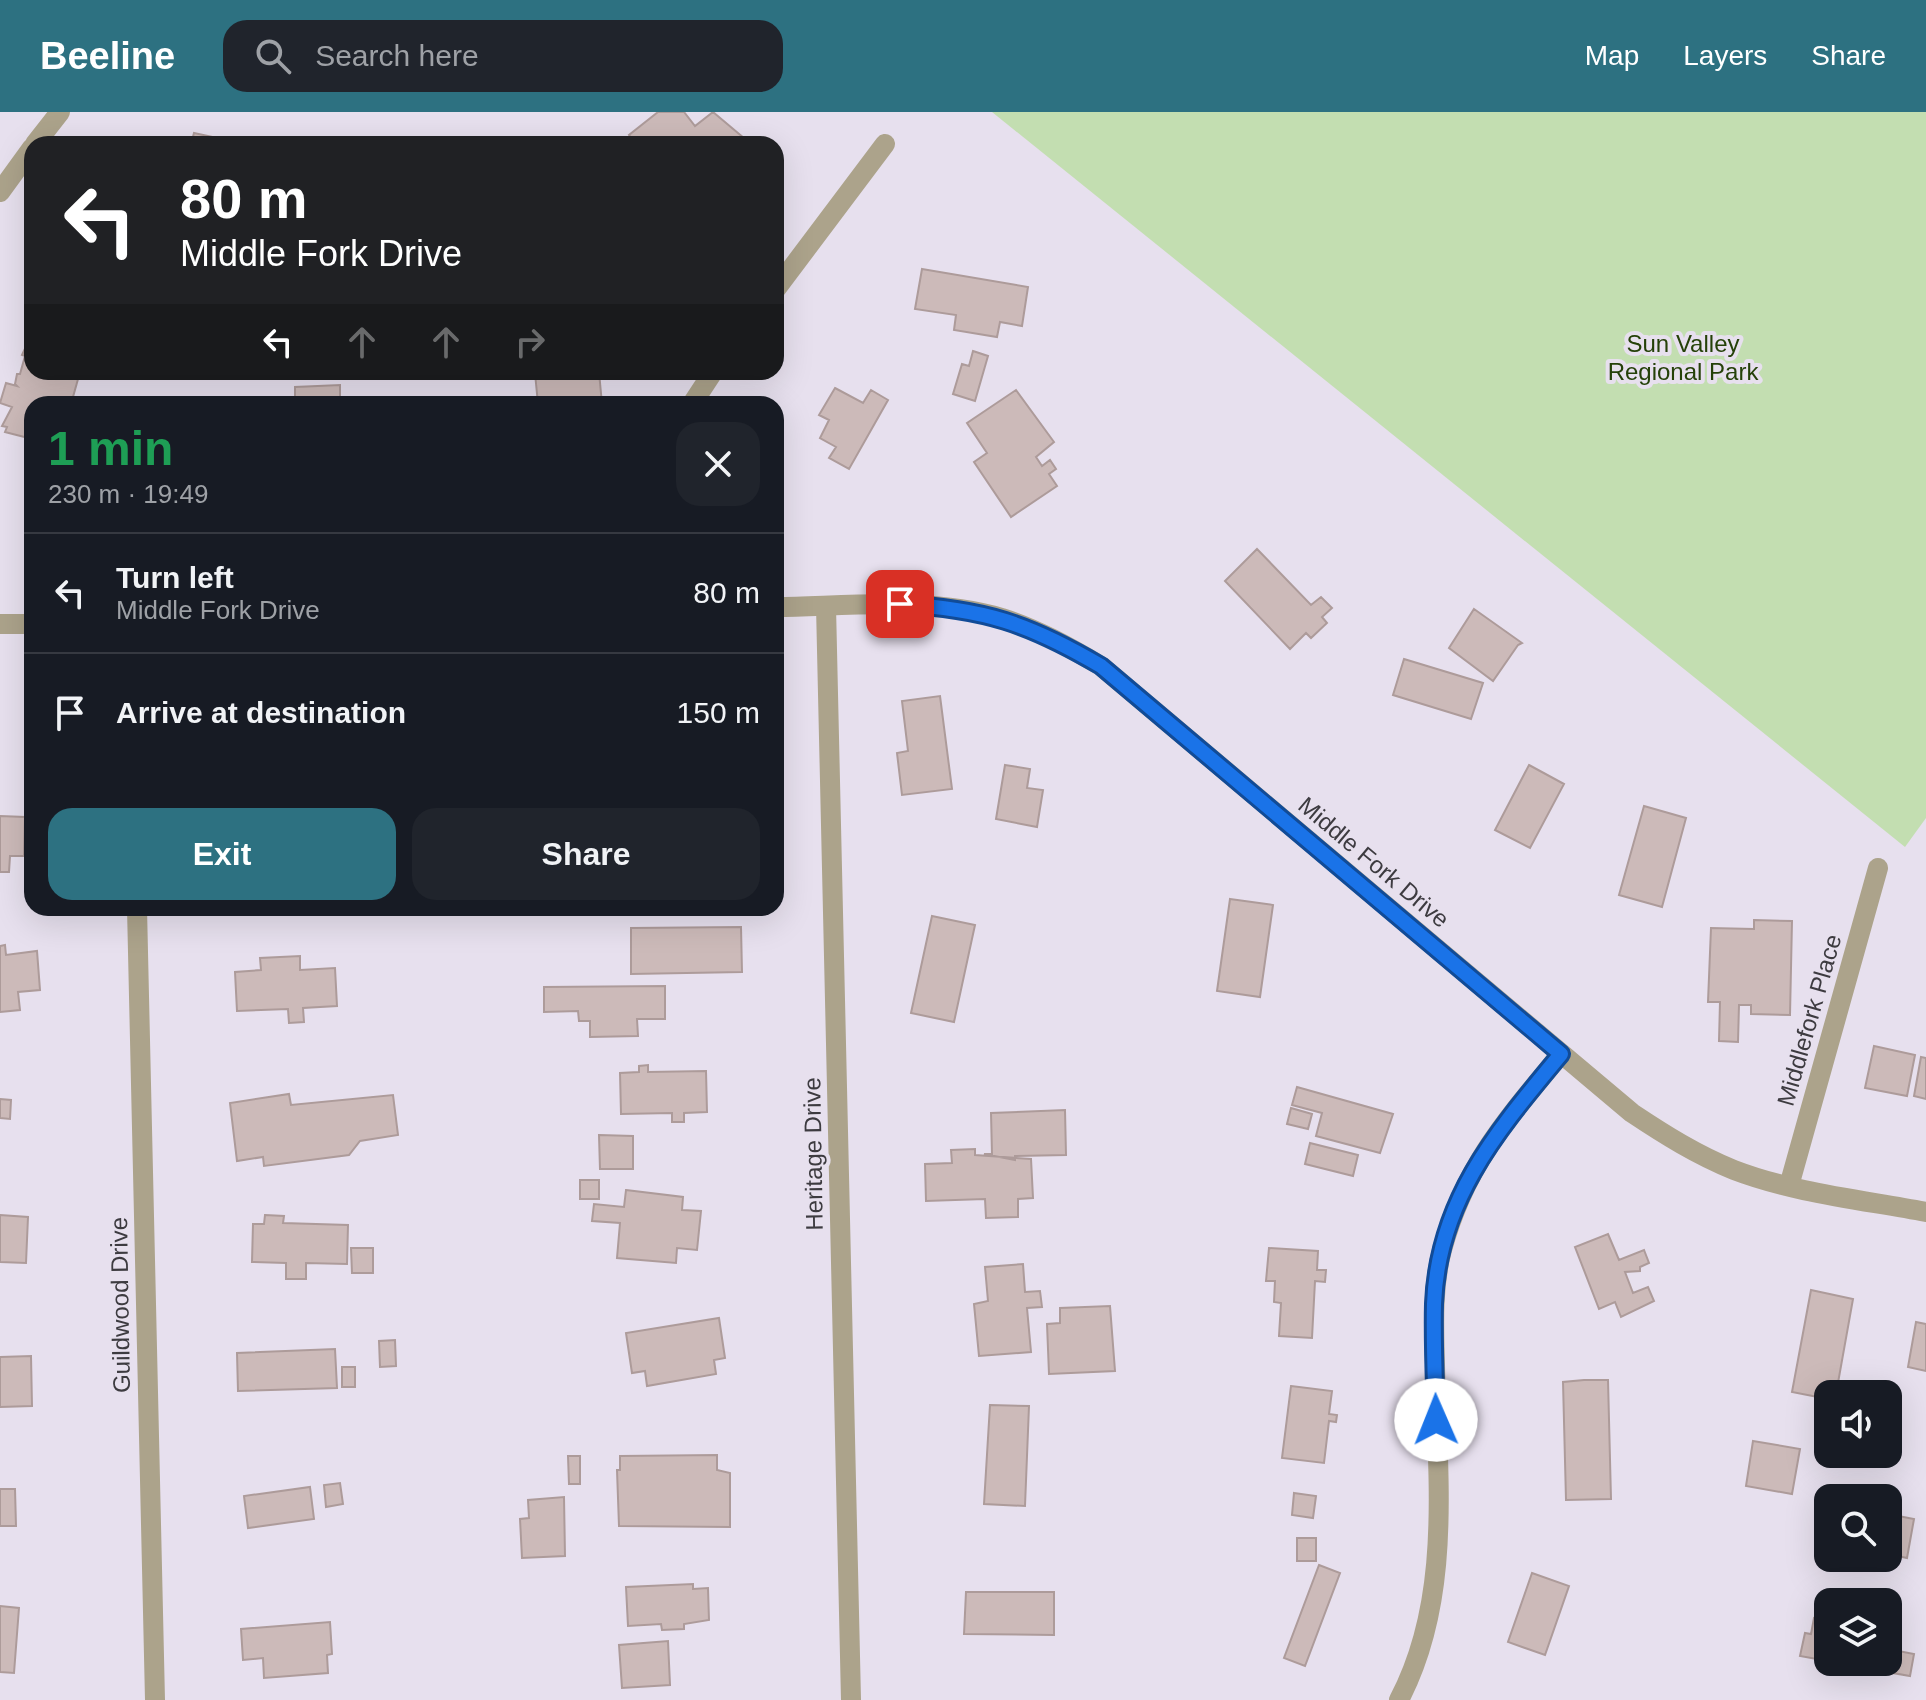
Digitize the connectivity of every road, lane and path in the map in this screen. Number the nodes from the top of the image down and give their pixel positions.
1 (60, 112) edge
2 (42, 136) edge
3 (885, 144) dead end
4 (24, 160) edge
5 (0, 192) edge
6 (784, 278) edge
7 (826, 606) junction
8 (784, 607) edge
9 (0, 624) edge
10 (24, 624) edge
11 (1878, 868) dead end
12 (137, 916) edge
13 (1561, 1054) junction
14 (1789, 1186) junction
15 (1926, 1212) edge
16 (155, 1700) edge
17 (851, 1700) edge
18 (1399, 1700) edge

1 - 2 street
3 - 6 street
4 - 5 street
7 - 8 street, Middle Fork Drive
7 - 13 street, Middle Fork Drive
7 - 17 street, Heritage Drive
9 - 10 street
11 - 14 street, Middlefork Place
12 - 16 street, Guildwood Drive
13 - 14 street, Middle Fork Drive
13 - 18 street
14 - 15 street, Middle Fork Drive

